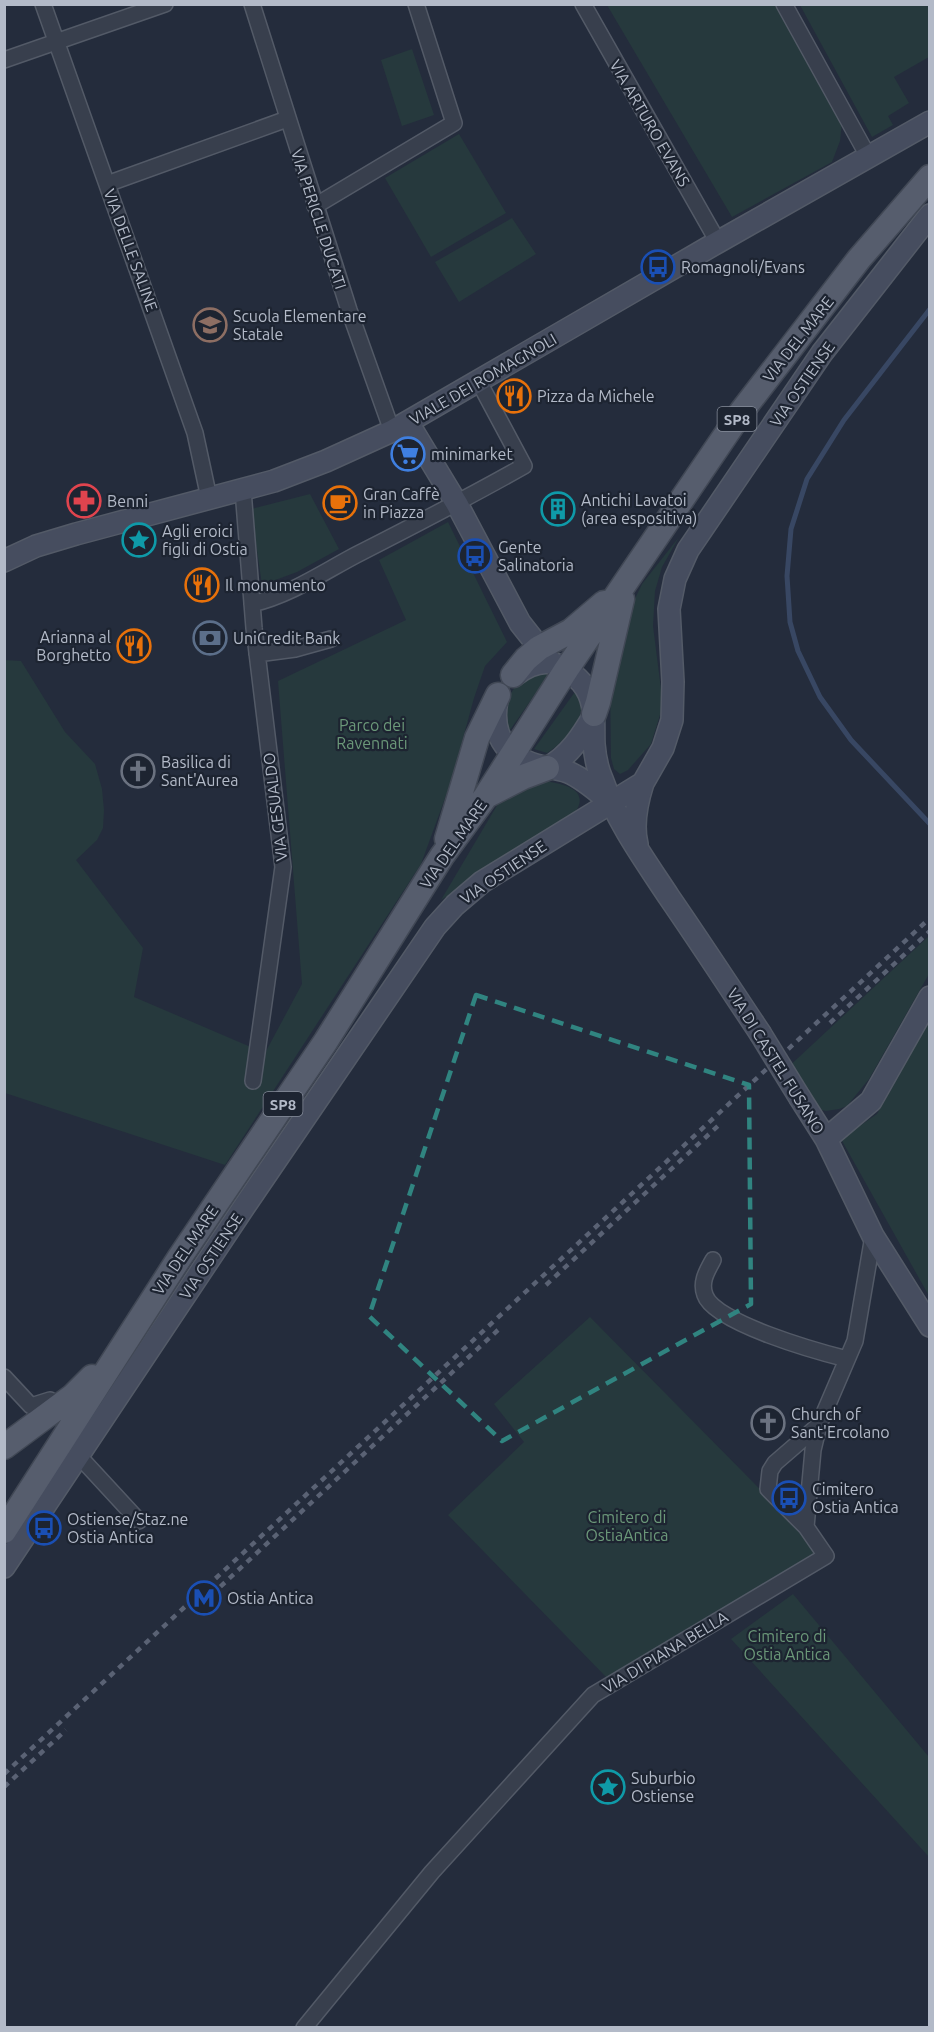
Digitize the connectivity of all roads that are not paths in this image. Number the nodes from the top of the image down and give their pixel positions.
1 (43, 4) edge
2 (165, 4) edge
3 (252, 4) edge
4 (416, 4) edge
5 (583, 4) edge
6 (784, 4) edge
7 (57, 42) junction
8 (4, 60) edge
9 (287, 119) junction
10 (930, 122) edge
11 (868, 156) junction
12 (930, 177) edge
13 (107, 184) junction
14 (315, 206) junction
15 (930, 216) edge
16 (718, 242) junction
17 (479, 382) junction
18 (400, 427) junction
19 (243, 490) junction
20 (209, 498) junction
21 (457, 504) junction
22 (4, 561) edge
23 (624, 586) junction
24 (252, 604) junction
25 (520, 624) junction
26 (331, 639) dead end
27 (257, 654) junction
28 (552, 660) junction
29 (513, 675) junction
30 (498, 695) junction
31 (594, 714) junction
32 (513, 753) junction
33 (548, 768) junction
34 (643, 783) junction
35 (486, 796) junction
36 (610, 802) junction
37 (639, 851) junction
38 (442, 856) junction
39 (930, 997) edge
40 (253, 1081) dead end
41 (826, 1139) junction
42 (873, 1236) junction
43 (713, 1260) dead end
44 (930, 1326) edge
45 (119, 1349) junction
46 (847, 1359) junction
47 (4, 1377) edge
48 (50, 1400) dead end
49 (819, 1425) junction
50 (4, 1447) edge
51 (78, 1455) junction
52 (140, 1521) dead end
53 (806, 1527) junction
54 (4, 1531) edge
55 (4, 1567) edge
56 (304, 2028) edge

1 - 7 street, VIA DELLE SALINE
2 - 7 street
3 - 9 street, VIA PERICLE DUCATI
4 - 14 street
5 - 16 street, VIA ARTURO EVANS
6 - 11 street
7 - 8 street
7 - 13 street, VIA DELLE SALINE
9 - 13 street
9 - 14 street, VIA PERICLE DUCATI
10 - 11 street, VIALE DEI ROMAGNOLI
11 - 16 street, VIALE DEI ROMAGNOLI
12 - 23 main road, VIA DEL MARE / SP8
13 - 20 street, VIA DELLE SALINE
14 - 18 street, VIA PERICLE DUCATI
15 - 34 street, VIA OSTIENSE
16 - 17 street, VIALE DEI ROMAGNOLI
17 - 18 street, VIALE DEI ROMAGNOLI
17 - 21 street
18 - 19 street, VIALE DEI ROMAGNOLI
18 - 21 street
19 - 20 street, VIALE DEI ROMAGNOLI
19 - 24 street, VIA GESUALDO
20 - 22 street, VIALE DEI ROMAGNOLI
21 - 24 street
21 - 25 street
23 - 28 main road, VIA DEL MARE / SP8
23 - 28 main road
23 - 31 main road
24 - 27 street, VIA GESUALDO
25 - 28 street
25 - 29 street
26 - 27 street
27 - 40 street, VIA GESUALDO
28 - 29 main road
28 - 31 street
28 - 32 main road, VIA DEL MARE / SP8
29 - 30 street
30 - 32 street
30 - 38 main road
31 - 33 street
31 - 36 street
32 - 33 street
32 - 35 main road, VIA DEL MARE / SP8
33 - 35 main road
33 - 36 street
34 - 36 street, VIA OSTIENSE
34 - 37 street
35 - 38 main road, VIA DEL MARE / SP8
36 - 37 street, VIA DI CASTEL FUSANO
36 - 51 street, VIA OSTIENSE
37 - 41 street, VIA DI CASTEL FUSANO, bridge
38 - 45 main road, VIA DEL MARE / SP8
39 - 41 street
41 - 42 street, VIA DI CASTEL FUSANO
42 - 44 street, VIA DI CASTEL FUSANO
42 - 46 street
43 - 46 street
45 - 50 main road
45 - 54 main road, VIA DEL MARE / SP8
46 - 49 street
47 - 48 street
49 - 53 street
49 - 53 street
51 - 52 street
51 - 55 street, VIA OSTIENSE
53 - 56 street, VIA DI PIANA BELLA

